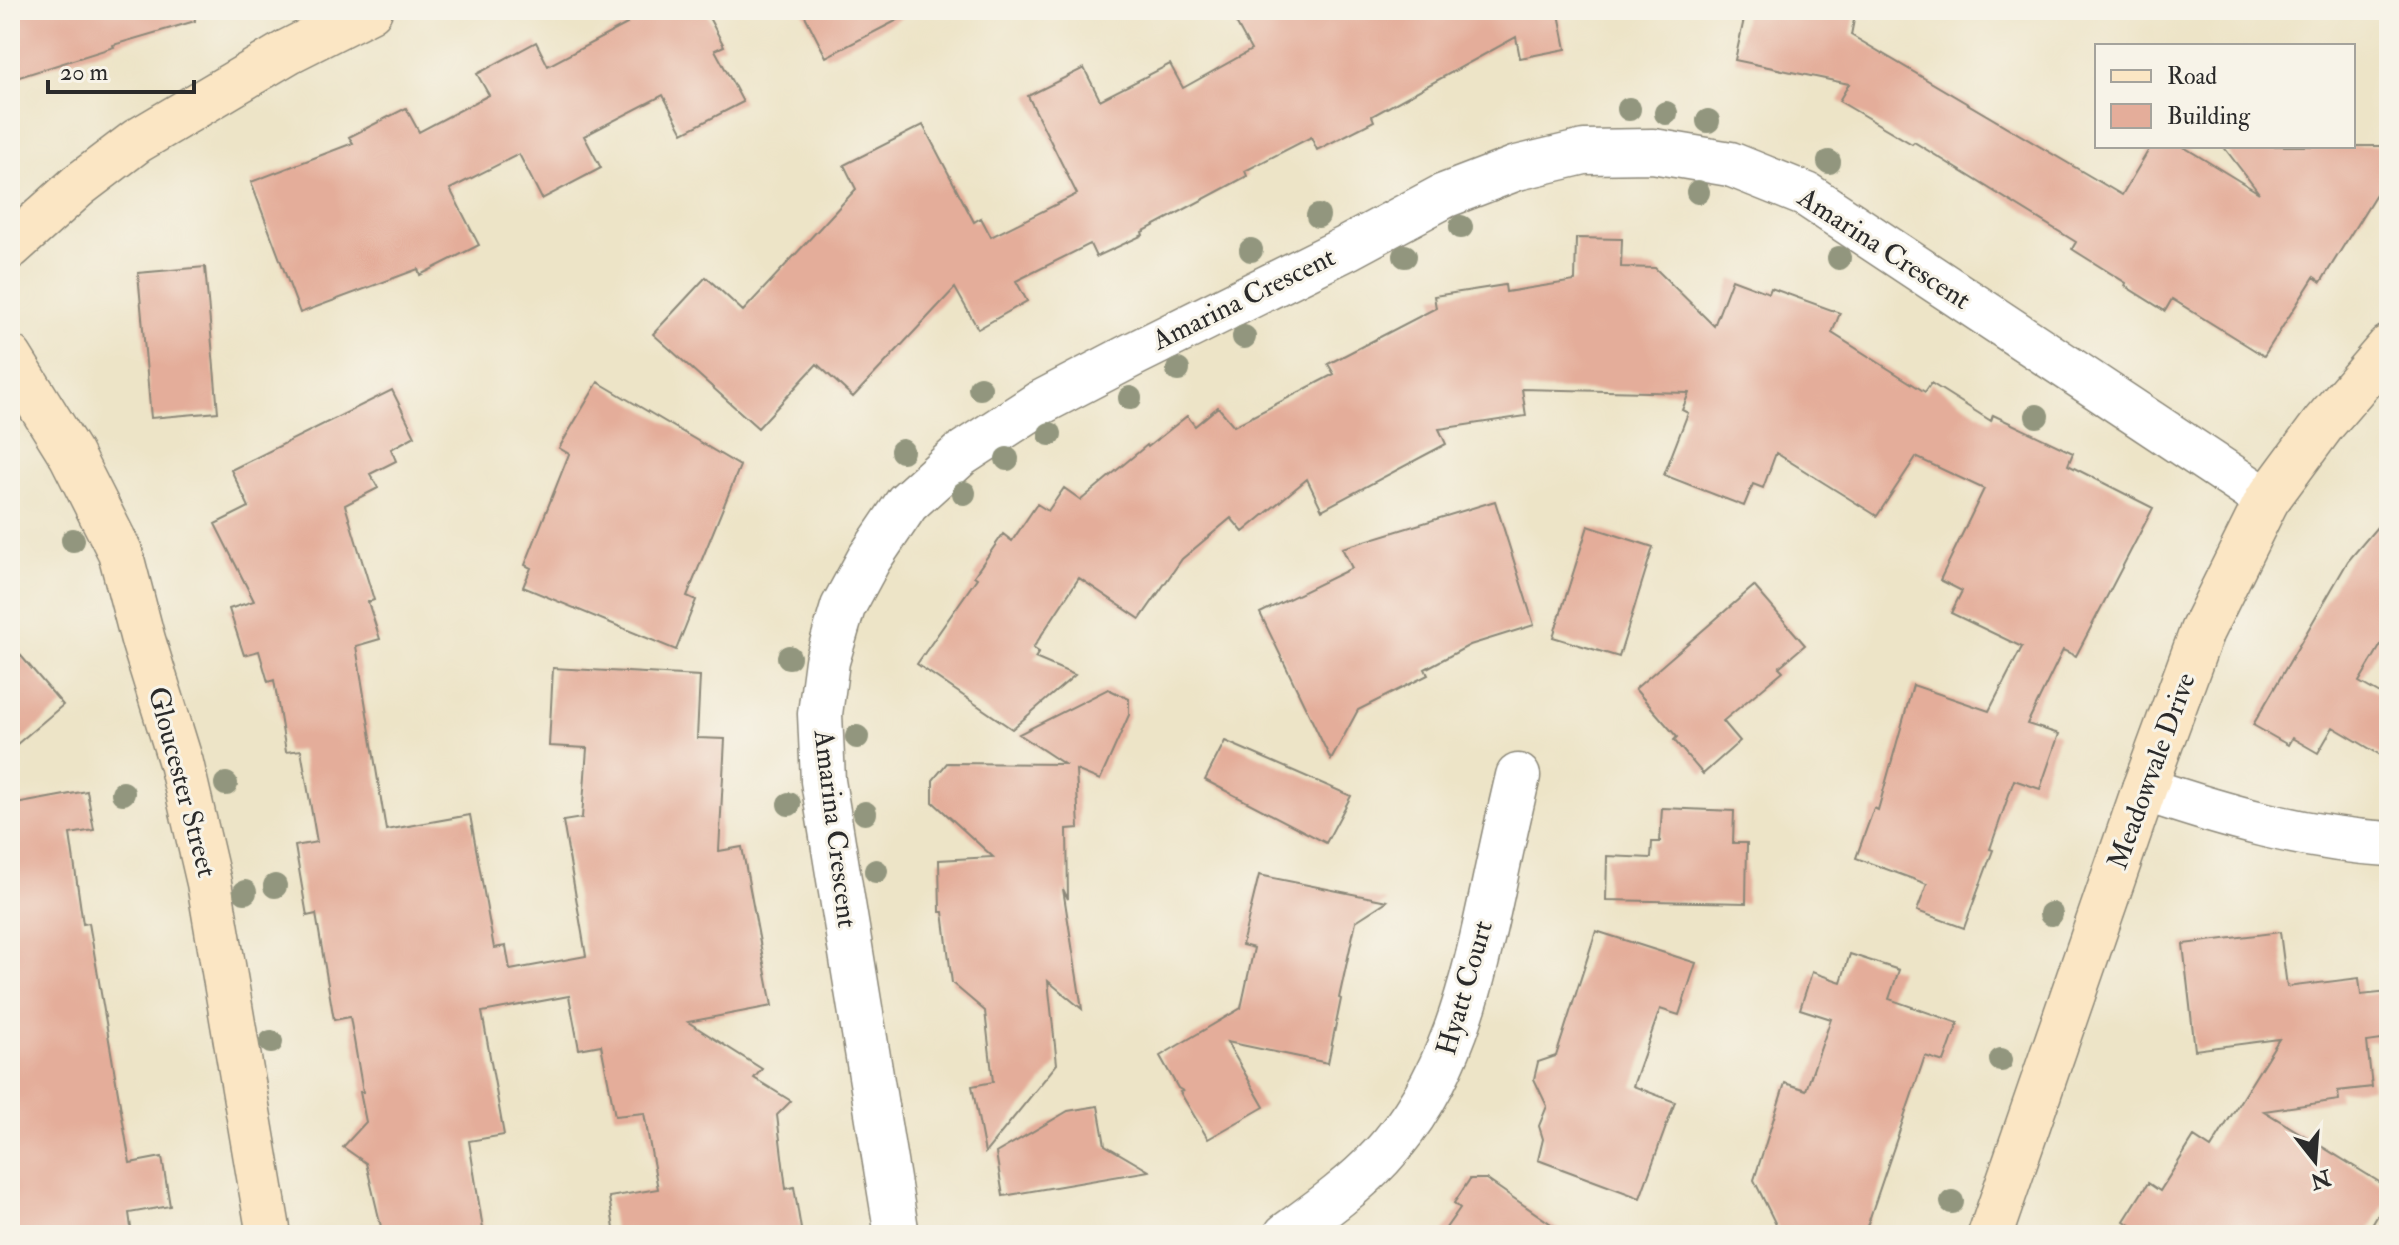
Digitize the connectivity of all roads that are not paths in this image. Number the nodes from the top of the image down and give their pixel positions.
1 (370, 10) edge
2 (10, 247) edge
3 (2389, 347) edge
4 (10, 357) edge
5 (2267, 500) junction
6 (1518, 776) dead end
7 (2144, 789) junction
8 (2389, 844) edge
9 (269, 1235) edge
10 (897, 1235) edge
11 (1286, 1235) edge
12 (1990, 1235) edge

1 - 2 street
3 - 5 street, Meadowvale Drive
4 - 9 street, Gloucester Street
5 - 7 street, Meadowvale Drive
5 - 10 street, Amarina Crescent
6 - 11 street, Hyatt Court
7 - 8 street
7 - 12 street, Meadowvale Drive

